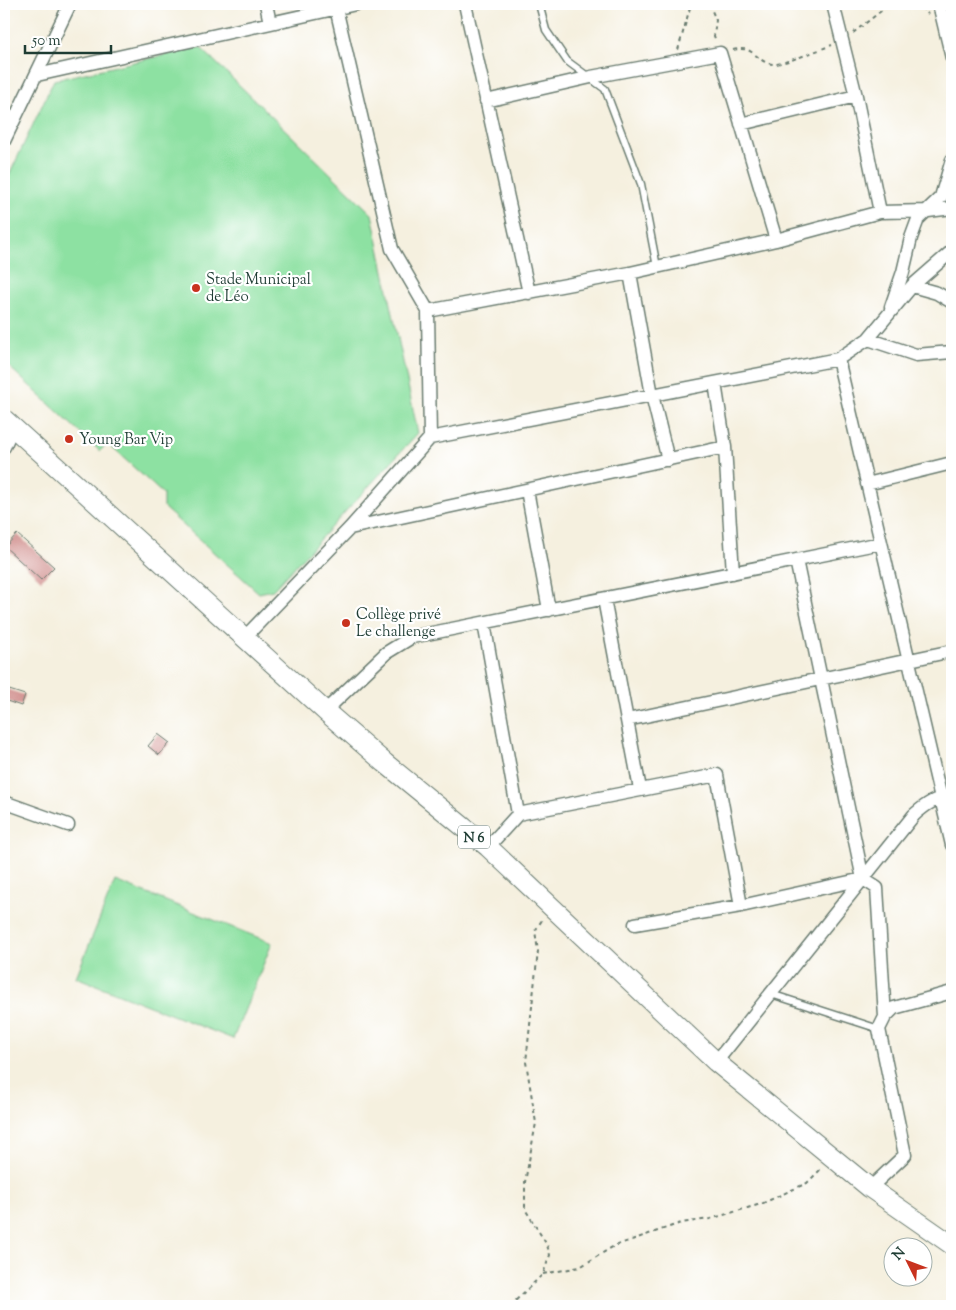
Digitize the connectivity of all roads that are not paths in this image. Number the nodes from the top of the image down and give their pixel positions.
1 (70, 4) edge
2 (266, 4) edge
3 (356, 4) edge
4 (465, 4) edge
5 (539, 4) edge
6 (834, 4) edge
7 (939, 4) edge
8 (336, 8) junction
9 (270, 23) junction
10 (952, 58) edge
11 (37, 75) junction
12 (591, 77) junction
13 (856, 96) junction
14 (486, 101) junction
15 (741, 124) junction
16 (4, 141) edge
17 (952, 160) edge
18 (952, 208) edge
19 (928, 211) junction
20 (880, 212) junction
21 (776, 240) junction
22 (952, 252) edge
23 (658, 266) junction
24 (630, 273) junction
25 (912, 286) junction
26 (528, 293) junction
27 (952, 302) edge
28 (428, 311) junction
29 (887, 317) junction
30 (868, 338) junction
31 (952, 352) edge
32 (838, 359) junction
33 (715, 383) junction
34 (652, 395) junction
35 (8, 423) edge
36 (430, 438) junction
37 (4, 447) edge
38 (725, 448) junction
39 (668, 460) junction
40 (952, 463) edge
41 (868, 484) junction
42 (527, 490) junction
43 (350, 528) junction
44 (882, 543) junction
45 (796, 560) junction
46 (733, 573) junction
47 (604, 599) junction
48 (549, 610) junction
49 (484, 623) junction
50 (245, 637) junction
51 (952, 651) edge
52 (909, 660) junction
53 (822, 678) junction
54 (325, 711) junction
55 (627, 720) junction
56 (640, 789) junction
57 (947, 796) edge
58 (4, 802) edge
59 (518, 814) junction
60 (68, 825) dead end
61 (952, 844) edge
62 (488, 847) junction
63 (863, 879) junction
64 (741, 906) junction
65 (635, 924) dead end
66 (952, 992) edge
67 (770, 994) junction
68 (885, 1017) junction
69 (879, 1030) junction
70 (716, 1062) junction
71 (870, 1188) junction
72 (952, 1245) edge

1 - 11 street
2 - 9 street
3 - 8 street
4 - 14 street
5 - 12 lane
6 - 13 street
7 - 10 street
8 - 9 street
8 - 28 street
9 - 11 street
11 - 16 street
12 - 14 street
12 - 15 street
12 - 23 lane
13 - 15 street
13 - 20 street
14 - 26 street
15 - 21 street
17 - 19 street
18 - 19 street
19 - 20 street
19 - 29 street
20 - 21 street
21 - 23 street
22 - 25 street
23 - 24 street
24 - 26 street
24 - 34 street
25 - 27 street
25 - 29 street
26 - 28 street
28 - 36 street
29 - 30 street
30 - 31 street
30 - 32 street
32 - 33 street
32 - 41 street
33 - 34 street
33 - 38 street
34 - 36 street
34 - 39 street
35 - 37 street
35 - 50 main road, N 6
36 - 43 street
38 - 39 street
38 - 46 street
39 - 42 street
40 - 41 street
41 - 44 street
42 - 43 street
42 - 48 street
43 - 50 street
44 - 45 street
44 - 52 street
45 - 46 street
45 - 53 street
46 - 47 street
47 - 48 street
47 - 55 street
48 - 49 street
49 - 54 street
49 - 59 street
50 - 54 main road, N 6
51 - 52 street
52 - 53 street
52 - 57 street
53 - 55 street
53 - 63 street
54 - 62 main road, N 6
55 - 56 street
56 - 59 street
56 - 64 street
57 - 61 street
57 - 63 street
58 - 60 street
59 - 62 street
62 - 70 main road, N 6
63 - 64 street
63 - 67 street
63 - 68 street
64 - 65 street
66 - 68 street
67 - 69 lane
67 - 70 street
68 - 69 street
69 - 71 street
70 - 71 main road, N 6
71 - 72 main road, N 6

